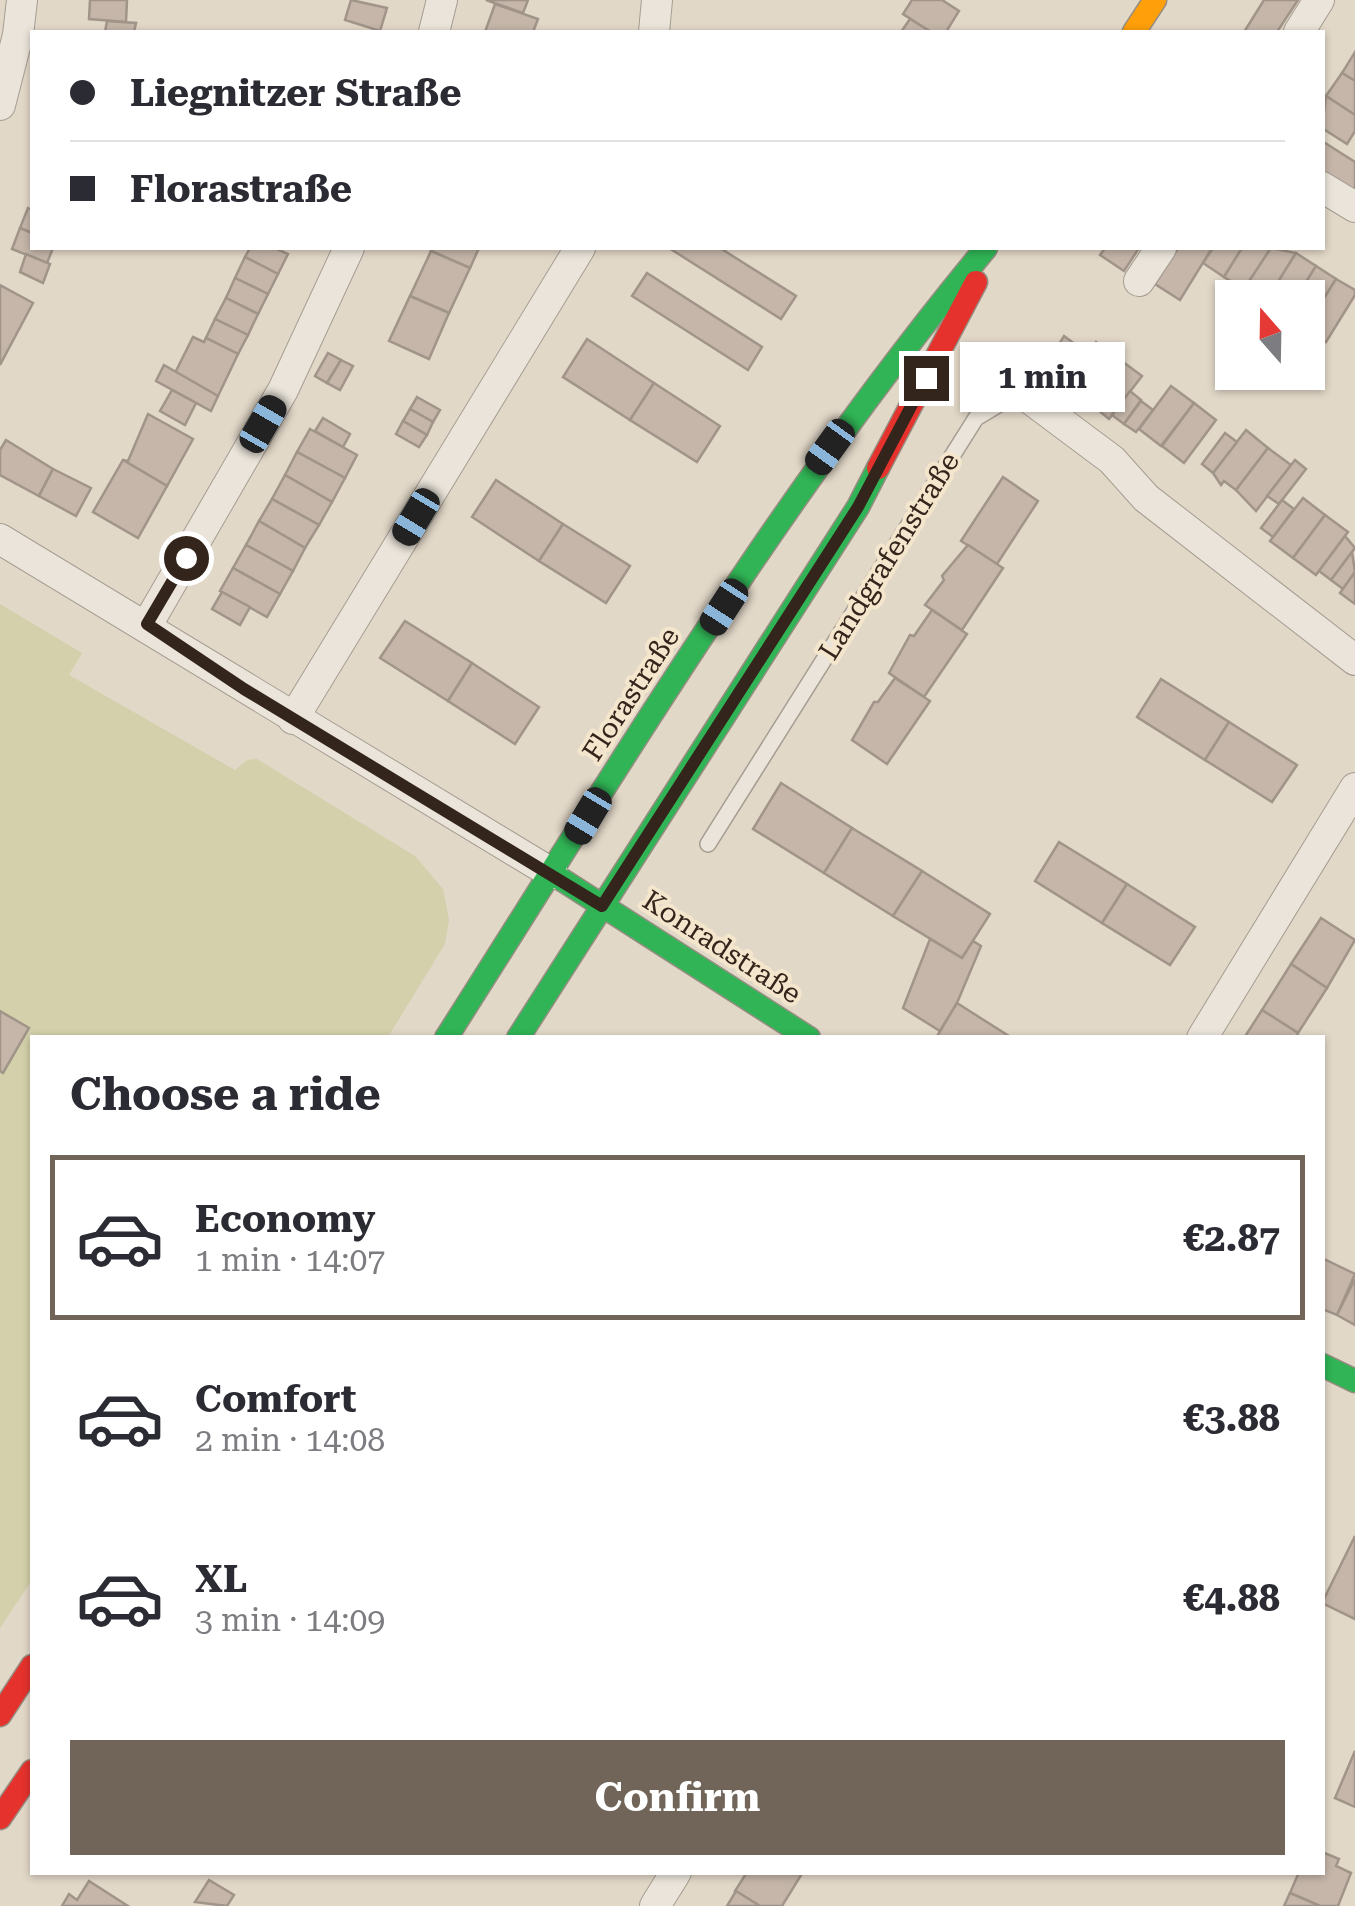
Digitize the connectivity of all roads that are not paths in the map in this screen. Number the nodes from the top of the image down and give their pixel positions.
1 (22, 0) edge
2 (442, 0) edge
3 (656, 0) edge
4 (1155, 0) edge
5 (1319, 0) edge
6 (434, 30) edge
7 (654, 30) edge
8 (1135, 30) edge
9 (1300, 30) edge
10 (0, 105) edge
11 (1325, 189) edge
12 (1355, 207) edge
13 (348, 250) edge
14 (579, 250) edge
15 (984, 250) edge
16 (993, 250) edge
17 (1160, 250) edge
18 (1139, 281) dead end
19 (1029, 398) joint
20 (0, 539) edge
21 (147, 624) junction
22 (1355, 660) edge
23 (293, 718) junction
24 (1355, 788) edge
25 (708, 844) dead end
26 (553, 874) junction
27 (602, 906) junction
28 (448, 1035) edge
29 (520, 1035) edge
30 (803, 1035) edge
31 (1204, 1035) edge
32 (1325, 1367) edge
33 (1355, 1382) edge
34 (30, 1669) edge
35 (0, 1714) edge
36 (30, 1774) edge
37 (0, 1818) edge
38 (674, 1875) edge
39 (655, 1906) edge

1 - 10 street
2 - 6 street
3 - 7 street
4 - 8 main road
5 - 9 street
11 - 12 street
13 - 21 street
14 - 23 street
15 - 26 main road, Florastraße
16 - 27 main road
17 - 18 street
19 - 22 street, Landgrafenstraße
19 - 25 lane, Landgrafenstraße
20 - 21 street
21 - 23 street
23 - 26 street
24 - 31 street
26 - 27 main road, Konradstraße
26 - 28 main road, Florastraße
27 - 29 main road
27 - 30 main road, Konradstraße
32 - 33 main road
34 - 35 main road
36 - 37 main road
38 - 39 street

